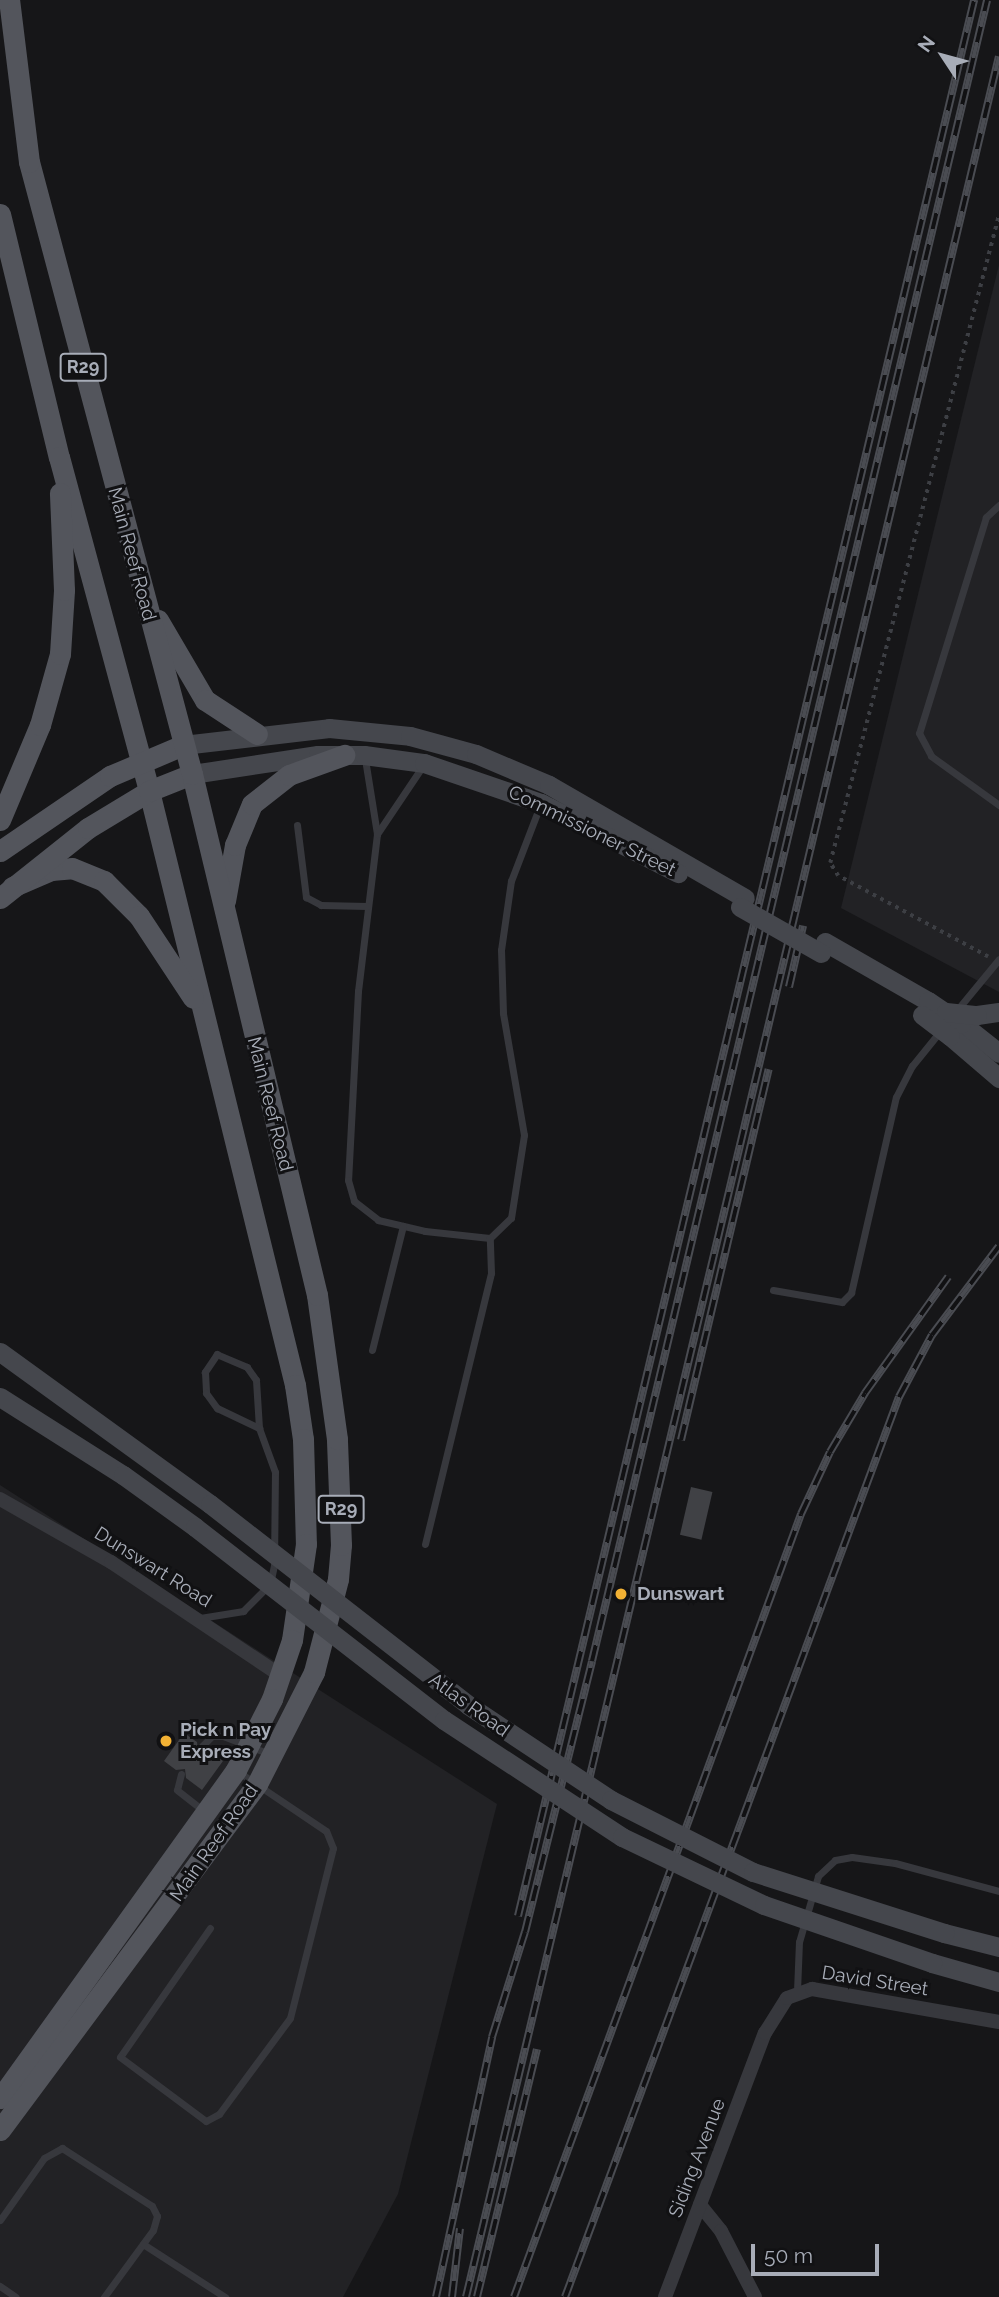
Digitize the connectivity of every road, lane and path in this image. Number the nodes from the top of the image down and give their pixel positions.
1 (9, 0) edge
2 (0, 214) edge
3 (999, 214) edge
4 (59, 457) junction
5 (999, 505) edge
6 (142, 590) junction
7 (257, 734) junction
8 (183, 745) junction
9 (354, 755) junction
10 (139, 760) junction
11 (424, 763) junction
12 (192, 774) junction
13 (149, 791) junction
14 (545, 794) junction
15 (999, 805) edge
16 (0, 820) edge
17 (297, 825) dead end
18 (377, 834) junction
19 (0, 851) edge
20 (6, 893) edge
21 (367, 906) junction
22 (223, 910) junction
23 (998, 960) edge
24 (932, 1009) junction
25 (202, 1012) junction
26 (999, 1012) edge
27 (963, 1025) junction
28 (995, 1060) edge
29 (402, 1226) junction
30 (490, 1238) junction
31 (773, 1290) dead end
32 (372, 1350) dead end
33 (0, 1352) edge
34 (0, 1397) edge
35 (259, 1428) junction
36 (0, 1499) edge
37 (425, 1544) dead end
38 (200, 1618) junction
39 (281, 1675) junction
40 (250, 1742) junction
41 (202, 1746) dead end
42 (272, 1755) junction
43 (236, 1770) junction
44 (181, 1774) dead end
45 (257, 1784) junction
46 (208, 1813) junction
47 (999, 1891) edge
48 (210, 1928) dead end
49 (999, 1947) edge
50 (999, 1982) edge
51 (797, 1992) junction
52 (999, 2022) edge
53 (765, 2033) joint
54 (0, 2098) edge
55 (0, 2130) edge
56 (700, 2205) junction
57 (0, 2220) edge
58 (143, 2244) junction
59 (0, 2286) edge
60 (16, 2297) edge
61 (104, 2297) edge
62 (225, 2297) edge
63 (665, 2297) edge
64 (755, 2297) edge

1 - 6 main road, Main Reef Road / R29
2 - 4 main road, Main Reef Road / R29
3 - 23 path
4 - 10 main road, Main Reef Road / R29
4 - 16 main road
5 - 15 lane
6 - 7 main road
6 - 8 main road, Main Reef Road / R29
7 - 8 main road, Commissioner Street
7 - 14 main road, Commissioner Street
8 - 10 main road, Commissioner Street
8 - 12 main road, Main Reef Road / R29
9 - 11 main road, Commissioner Street
9 - 12 main road, Commissioner Street
9 - 18 lane
9 - 22 main road
10 - 13 main road, Main Reef Road / R29
10 - 19 main road, Commissioner Street
11 - 14 main road, Commissioner Street
11 - 18 lane
12 - 13 main road, Commissioner Street
12 - 22 main road, Main Reef Road / R29
13 - 20 main road, Commissioner Street
13 - 25 main road, Main Reef Road / R29
14 - 24 main road, Commissioner Street
14 - 30 lane
17 - 21 lane
18 - 21 lane
20 - 25 main road
21 - 29 lane
22 - 42 main road, Main Reef Road / R29
23 - 31 lane
24 - 27 main road, bridge
24 - 27 main road, Commissioner Street, bridge
25 - 39 main road, Main Reef Road / R29
26 - 27 main road
27 - 28 main road, Commissioner Street
29 - 30 lane
29 - 32 lane
30 - 37 lane
33 - 49 main road, Atlas Road, bridge
34 - 50 main road, Atlas Road, bridge
35 - 35 lane
35 - 38 lane
36 - 38 street, Dunswart Road
38 - 39 street, Dunswart Road
39 - 40 main road, Main Reef Road / R29
40 - 41 lane
40 - 42 lane
40 - 43 main road, Main Reef Road / R29
42 - 45 main road, Main Reef Road / R29
43 - 45 lane
43 - 46 main road, Main Reef Road / R29
44 - 46 lane
45 - 48 lane
45 - 55 main road, Main Reef Road / R29
46 - 54 main road, Main Reef Road / R29
47 - 51 lane
51 - 52 street, David Street
51 - 53 street, David Street
53 - 56 street, Siding Avenue
56 - 63 street, Siding Avenue
56 - 64 street
57 - 58 lane
58 - 61 lane
58 - 62 lane
59 - 60 lane

